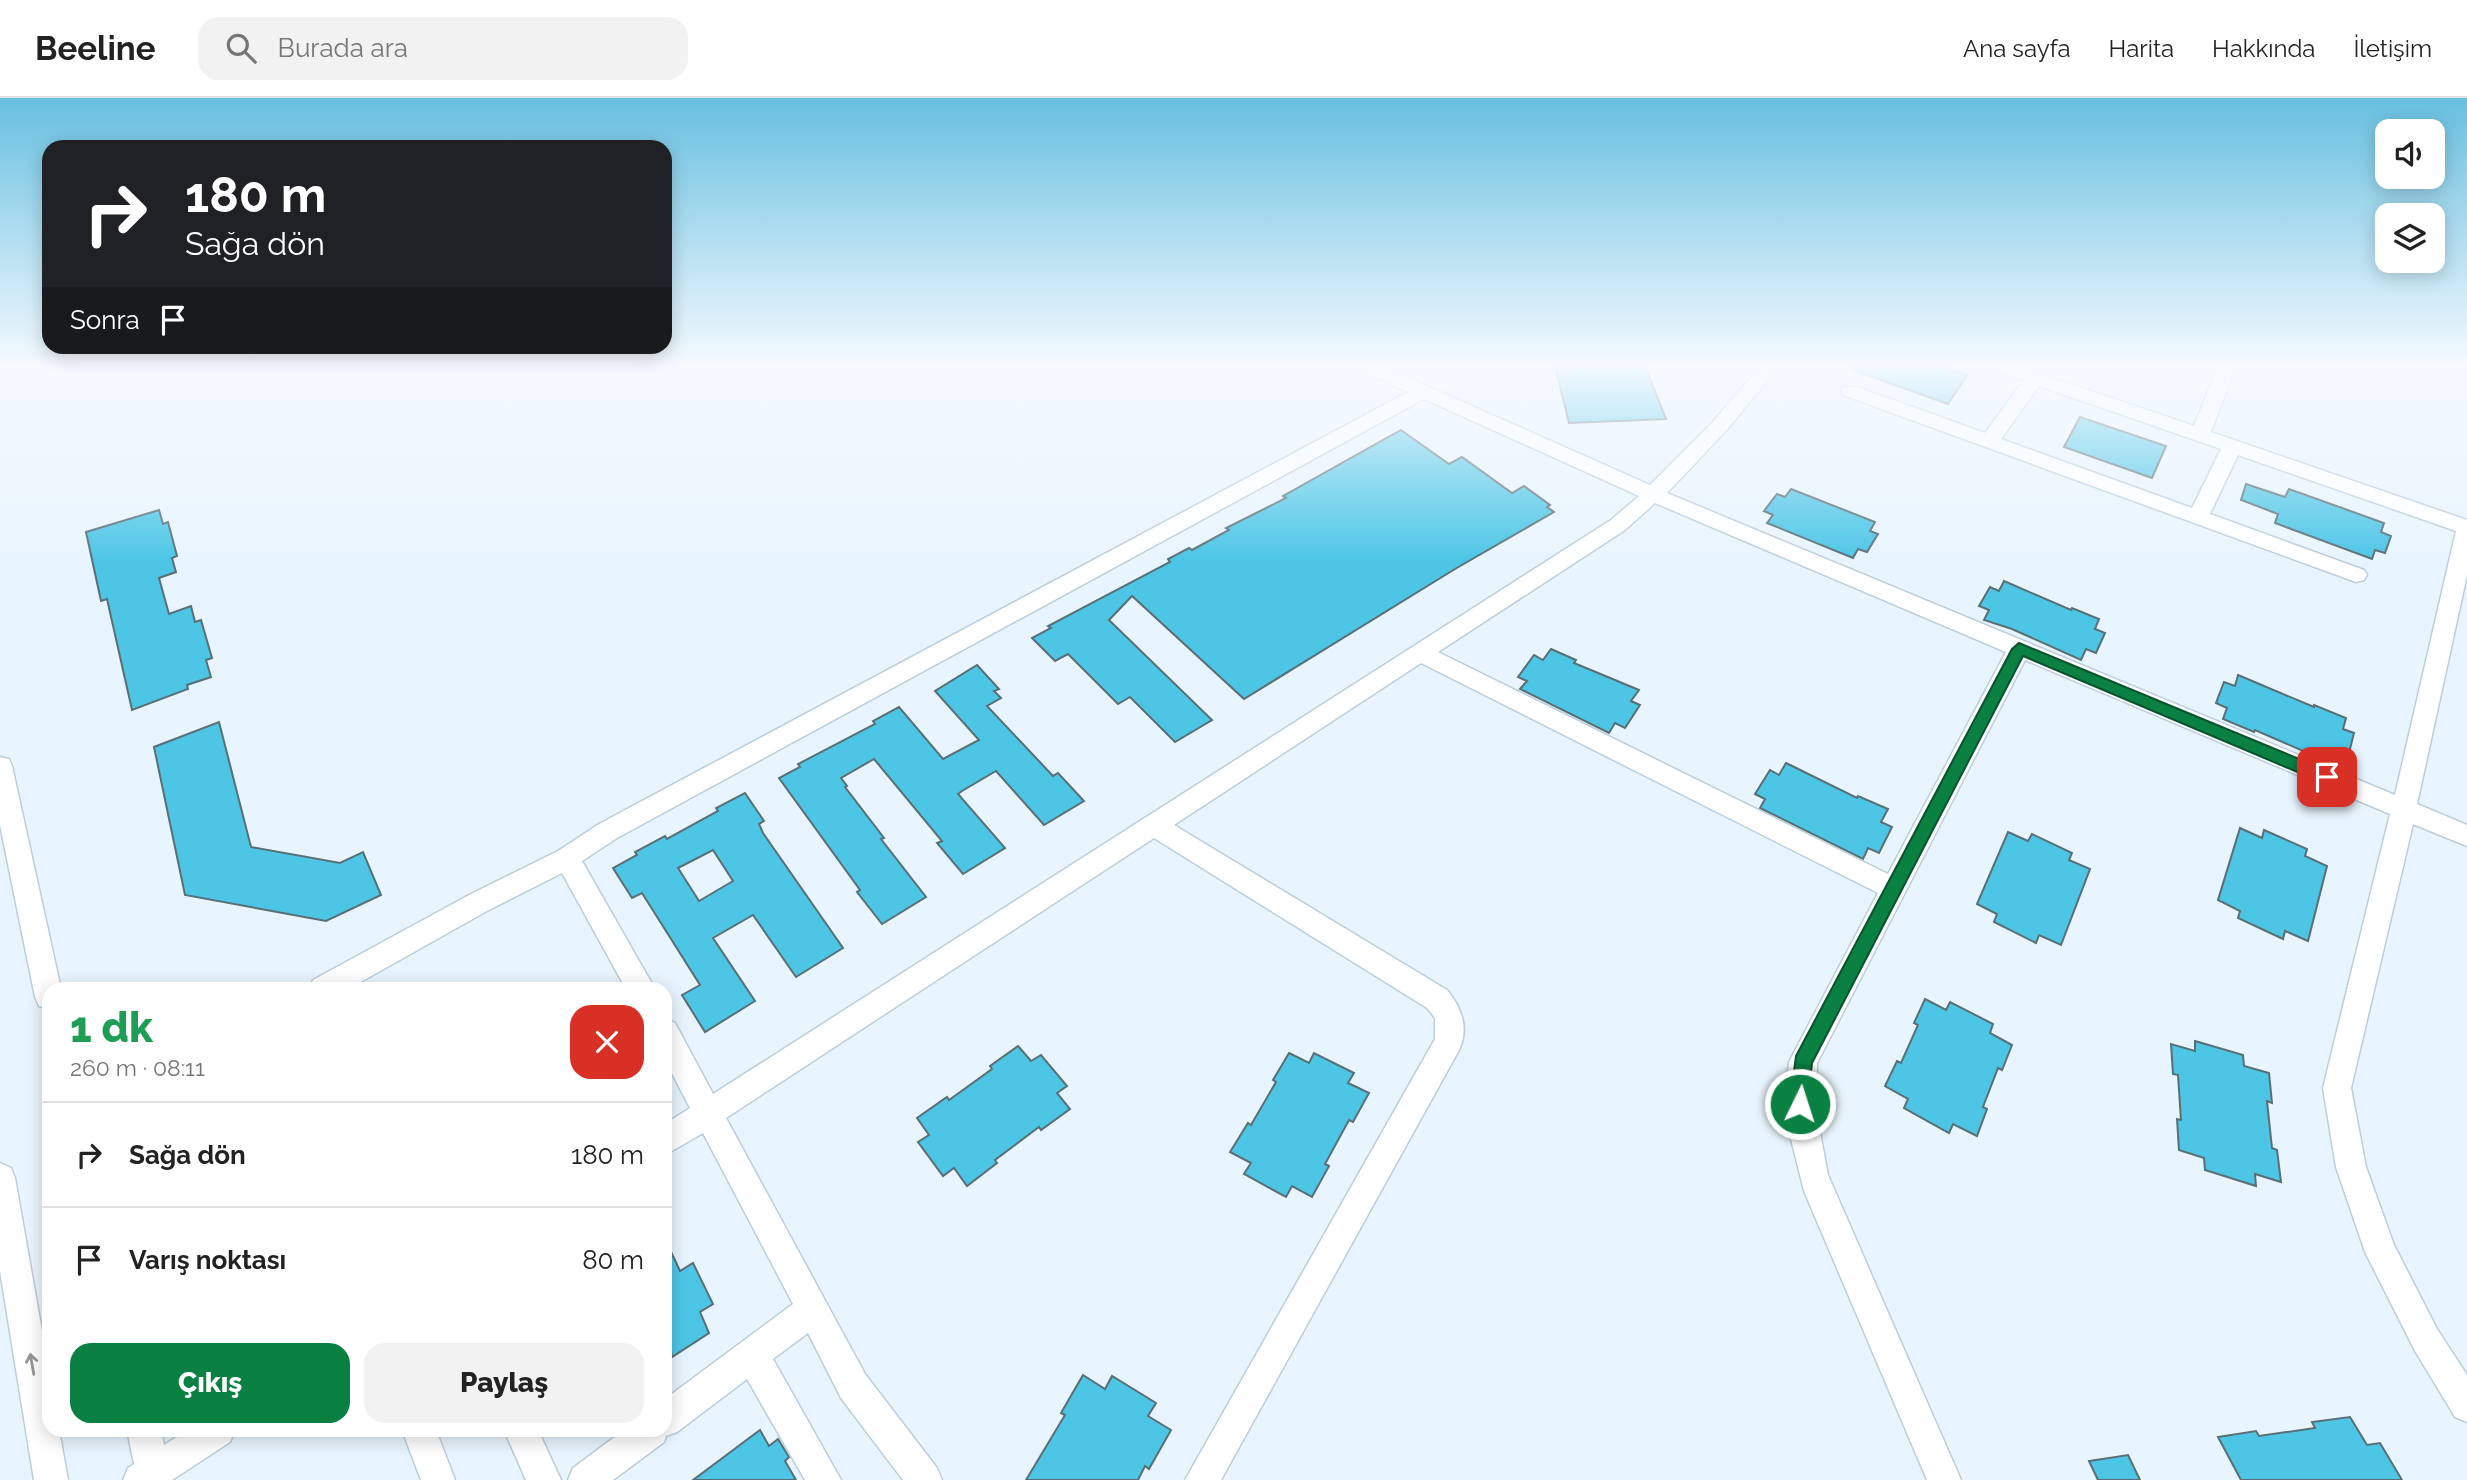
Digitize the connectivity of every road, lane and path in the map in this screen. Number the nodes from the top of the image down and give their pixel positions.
1 (1351, 430) edge
2 (1511, 430) edge
3 (1719, 430) edge
4 (1958, 430) edge
5 (1997, 430) edge
6 (2187, 430) edge
7 (2202, 430) edge
8 (2200, 435) junction
9 (1989, 442) junction
10 (2232, 446) junction
11 (1654, 495) junction
12 (2198, 518) junction
13 (2467, 528) edge
14 (2356, 575) dead end
15 (2458, 615) edge
16 (2019, 649) junction
17 (1420, 653) junction
18 (0, 766) edge
19 (2404, 809) junction
20 (1154, 825) junction
21 (2467, 836) edge
22 (568, 858) junction
23 (1894, 888) junction
24 (46, 982) edge
25 (336, 982) edge
26 (637, 982) edge
27 (672, 1044) edge
28 (710, 1112) junction
29 (672, 1136) edge
30 (0, 1178) edge
31 (813, 1309) junction
32 (752, 1355) junction
33 (2467, 1405) edge
34 (672, 1415) edge
35 (42, 1427) edge
36 (44, 1437) edge
37 (145, 1437) edge
38 (208, 1437) edge
39 (422, 1437) edge
40 (524, 1437) edge
41 (643, 1437) edge
42 (150, 1477) edge
43 (587, 1479) edge
44 (51, 1480) edge
45 (438, 1480) edge
46 (544, 1480) edge
47 (824, 1480) edge
48 (925, 1480) edge
49 (1202, 1480) edge
50 (1944, 1480) edge

1 - 22 street
2 - 11 street
3 - 11 street
4 - 9 street
5 - 9 street
6 - 8 street
7 - 8 street
8 - 10 street
9 - 12 street
10 - 12 street
10 - 13 street
11 - 16 street
11 - 17 street
12 - 14 street
13 - 15 street
15 - 19 street
16 - 19 street
16 - 23 street
17 - 20 street
17 - 23 street
18 - 24 street
19 - 21 street
19 - 33 street
20 - 28 street
20 - 49 street
22 - 25 street
22 - 26 street
23 - 50 street
27 - 28 street
28 - 29 street
28 - 31 street
35 -> 30 street
31 - 32 street
31 - 48 street
32 - 34 street
32 - 47 street
44 -> 36 street
37 - 42 street
38 - 42 street
39 - 45 street
40 - 46 street
41 - 43 street

